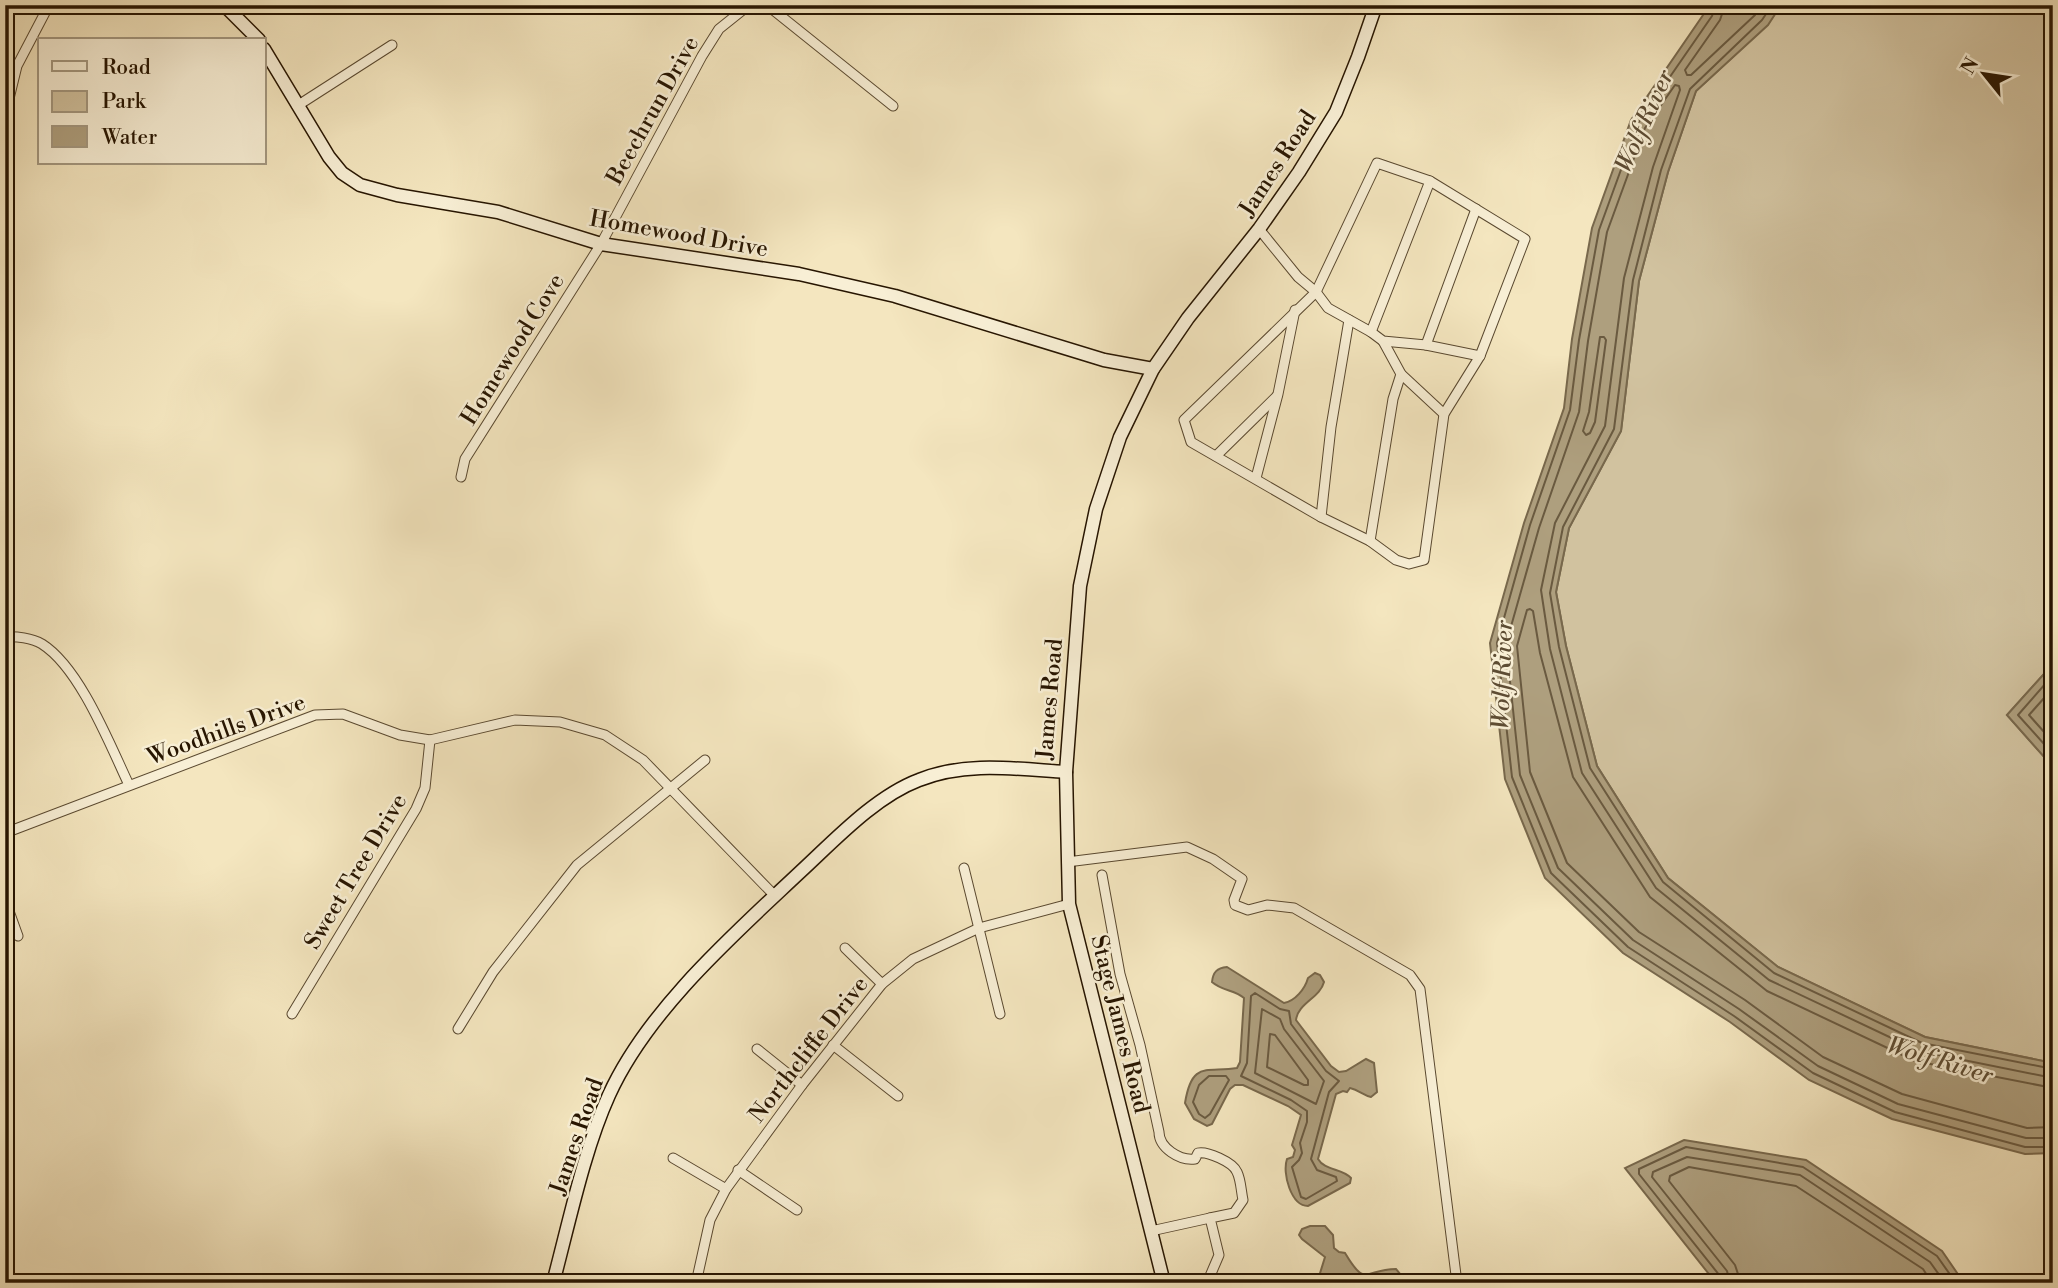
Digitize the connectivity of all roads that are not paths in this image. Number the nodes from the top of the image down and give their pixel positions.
1 (49, 5) edge
2 (224, 5) edge
3 (749, 5) edge
4 (767, 5) edge
5 (1376, 5) edge
6 (258, 38) edge
7 (392, 46) dead end
8 (266, 52) edge
9 (297, 106) junction
10 (893, 106) dead end
11 (5, 115) edge
12 (1430, 181) junction
13 (1476, 209) junction
14 (1259, 229) junction
15 (601, 244) junction
16 (1316, 292) junction
17 (1294, 310) junction
18 (1349, 320) junction
19 (1371, 332) junction
20 (1383, 341) junction
21 (1426, 345) junction
22 (1480, 356) junction
23 (1153, 369) junction
24 (1401, 374) junction
25 (1278, 394) junction
26 (1444, 414) junction
27 (1216, 456) junction
28 (461, 477) dead end
29 (1256, 478) junction
30 (1321, 517) junction
31 (1370, 541) junction
32 (5, 637) edge
33 (430, 740) junction
34 (705, 760) dead end
35 (1066, 772) junction
36 (130, 785) junction
37 (672, 788) junction
38 (5, 833) edge
39 (1067, 862) junction
40 (964, 868) dead end
41 (1102, 875) dead end
42 (775, 896) junction
43 (5, 900) edge
44 (1069, 904) junction
45 (979, 928) junction
46 (18, 936) dead end
47 (845, 948) dead end
48 (882, 984) junction
49 (1000, 1013) dead end
50 (292, 1014) dead end
51 (458, 1029) dead end
52 (833, 1045) junction
53 (757, 1049) dead end
54 (802, 1085) junction
55 (898, 1096) dead end
56 (673, 1158) dead end
57 (738, 1170) junction
58 (726, 1189) junction
59 (797, 1210) dead end
60 (1210, 1218) junction
61 (1151, 1231) junction
62 (553, 1283) edge
63 (696, 1283) edge
64 (1164, 1283) edge
65 (1207, 1283) edge
66 (1457, 1283) edge

1 - 11 street
2 - 6 street
3 - 15 street, Beechrun Drive
4 - 10 street
5 - 14 street, James Road
7 - 9 street
8 - 9 street, Homewood Drive
9 - 15 street, Homewood Drive
12 - 13 street
12 - 16 street
12 - 19 street
13 - 21 street
13 - 22 street
14 - 16 street
14 - 23 street, James Road
15 - 23 street, Homewood Drive
15 - 28 street, Homewood Cove
16 - 17 street
16 - 18 street
17 - 25 street
17 - 27 street
18 - 19 street
18 - 30 street
19 - 20 street
20 - 21 street
20 - 24 street
21 - 22 street
22 - 26 street
23 - 35 street, James Road
24 - 26 street
24 - 31 street
25 - 27 street
25 - 29 street
26 - 31 street
27 - 29 street
29 - 30 street
30 - 31 street
32 - 36 street
33 - 36 street, Woodhills Drive
33 - 37 street, Woodhills Drive
33 - 50 street, Sweet Tree Drive
34 - 37 street
35 - 39 street, Stage James Road
35 - 42 street, James Road
36 - 38 street, Woodhills Drive
37 - 42 street, Woodhills Drive
37 - 51 street
39 - 44 street, Stage James Road
39 - 66 street
40 - 45 street
41 - 60 street
42 - 62 street, James Road
43 - 46 street
44 - 45 street, Northcliffe Drive
44 - 61 street, Stage James Road
45 - 48 street, Northcliffe Drive
45 - 49 street
47 - 48 street
48 - 52 street, Northcliffe Drive
52 - 54 street, Northcliffe Drive
52 - 55 street
53 - 54 street
54 - 57 street, Northcliffe Drive
56 - 58 street
57 - 58 street, Northcliffe Drive
57 - 59 street
58 - 63 street, Northcliffe Drive
60 - 61 street
60 - 65 street
61 - 64 street, Stage James Road

